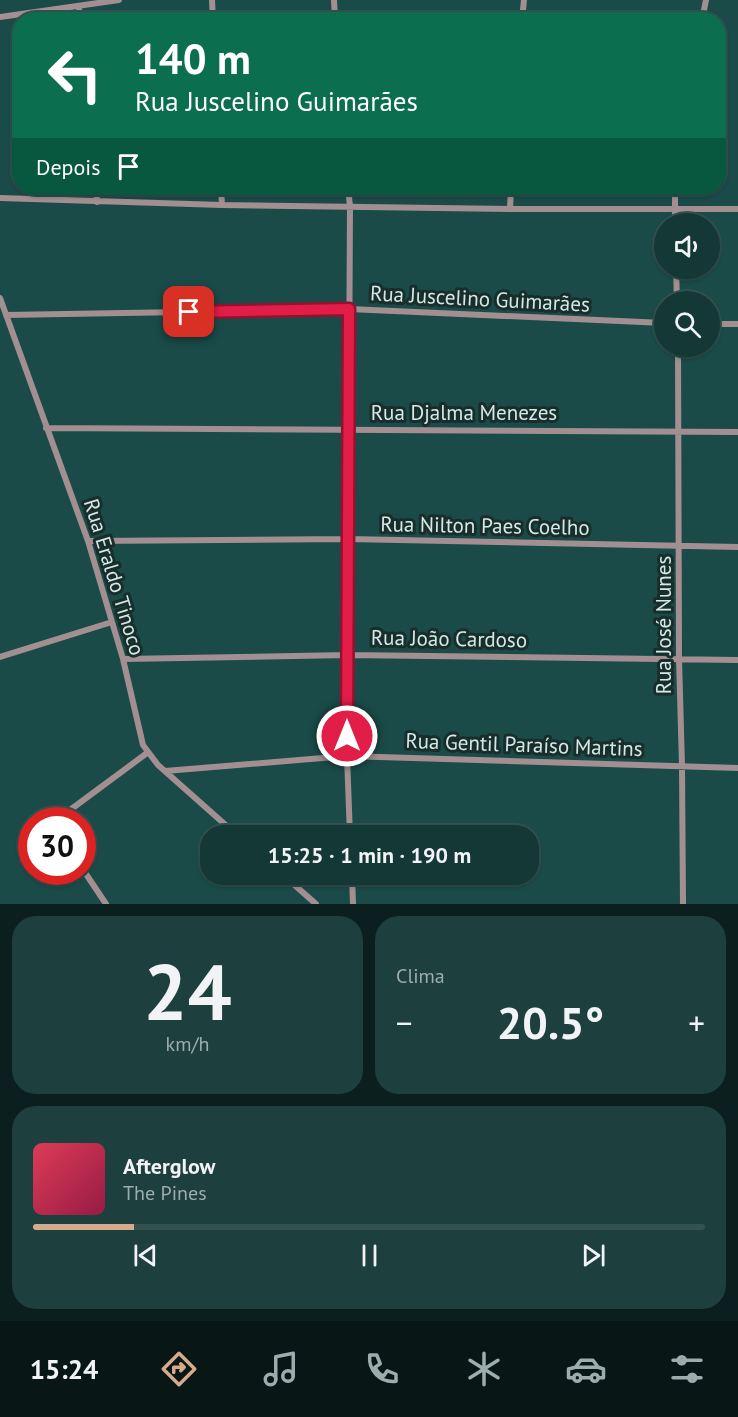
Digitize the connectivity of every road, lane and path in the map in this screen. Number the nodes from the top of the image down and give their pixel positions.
1 (119, 0) edge
2 (79, 7) junction
3 (40, 12) edge
4 (79, 12) edge
5 (96, 195) edge
6 (221, 195) edge
7 (349, 195) edge
8 (511, 195) edge
9 (675, 195) edge
10 (0, 198) edge
11 (97, 202) junction
12 (222, 205) junction
13 (350, 206) junction
14 (674, 208) junction
15 (738, 209) edge
16 (510, 210) junction
17 (674, 213) edge
18 (0, 298) edge
19 (349, 309) junction
20 (6, 315) junction
21 (654, 323) edge
22 (720, 324) edge
23 (738, 324) edge
24 (678, 357) edge
25 (46, 428) junction
26 (349, 429) junction
27 (679, 431) junction
28 (738, 432) edge
29 (348, 539) junction
30 (88, 541) junction
31 (680, 547) junction
32 (738, 548) edge
33 (112, 622) junction
34 (348, 655) junction
35 (0, 657) edge
36 (679, 658) junction
37 (123, 659) junction
38 (738, 660) edge
39 (147, 753) junction
40 (347, 756) junction
41 (682, 766) junction
42 (738, 768) edge
43 (165, 771) junction
44 (74, 807) edge
45 (226, 825) edge
46 (350, 825) edge
47 (93, 885) edge
48 (294, 885) edge
49 (352, 885) edge
50 (106, 904) edge
51 (316, 904) edge
52 (353, 904) edge
53 (683, 904) edge

1 - 2 street
2 - 3 street
2 - 4 street
5 - 11 street
6 - 12 street
7 - 13 street
8 - 16 street
9 - 14 street
10 - 11 street
11 - 12 street
12 - 13 street
13 - 16 street
13 - 19 street
14 - 15 street
14 - 16 street
14 - 17 street
18 - 20 street, Rua Eraldo Tinoco
19 - 20 street, Rua Juscelino Guimarães
19 - 21 street, Rua Juscelino Guimarães
19 - 26 street
20 - 25 street, Rua Eraldo Tinoco
22 - 23 street
24 - 27 street, Rua José Nunes
25 - 26 street, Rua Djalma Menezes
25 - 30 street, Rua Eraldo Tinoco
26 - 27 street, Rua Djalma Menezes
26 - 29 street
27 - 28 street, Rua Djalma Menezes
27 - 31 street, Rua José Nunes
29 - 30 street, Rua Nilton Paes Coelho
29 - 31 street, Rua Nilton Paes Coelho
29 - 34 street
30 - 33 street, Rua Eraldo Tinoco
31 - 32 street, Rua Nilton Paes Coelho
31 - 36 street, Rua José Nunes
33 - 35 street
33 - 37 street, Rua Eraldo Tinoco
34 - 36 street, Rua João Cardoso
34 - 37 street, Rua João Cardoso
34 - 40 street
36 - 38 street, Rua João Cardoso
36 - 41 street, Rua José Nunes
37 - 39 street, Rua Eraldo Tinoco
39 - 43 street, Rua Eraldo Tinoco
39 - 44 street
40 - 41 street, Rua Gentil Paraíso Martins
40 - 43 street, Rua Gentil Paraíso Martins
40 - 46 street
41 - 42 street, Rua Gentil Paraíso Martins
41 - 53 street, Rua José Nunes
43 - 45 street, Rua Eraldo Tinoco
47 - 50 street
48 - 51 street
49 - 52 street

